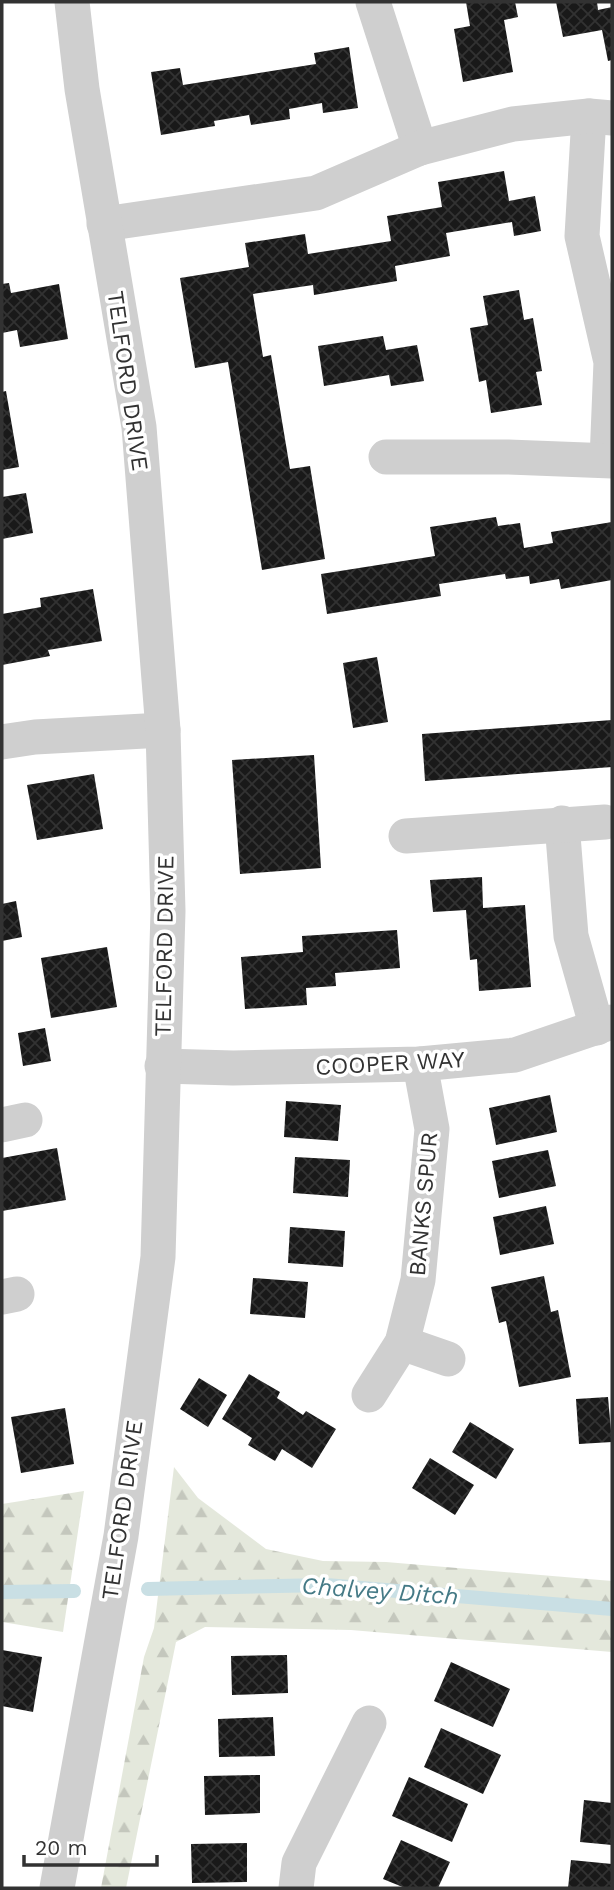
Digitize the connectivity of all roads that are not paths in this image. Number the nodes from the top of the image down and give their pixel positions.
1 (72, 2) edge
2 (373, 2) edge
3 (601, 117) edge
4 (420, 148) junction
5 (104, 224) junction
6 (386, 457) dead end
7 (610, 460) edge
8 (163, 730) junction
9 (2, 742) edge
10 (605, 822) dead end
11 (562, 823) junction
12 (406, 836) dead end
13 (605, 1025) edge
14 (420, 1064) junction
15 (162, 1066) junction
16 (402, 1343) junction
17 (448, 1359) dead end
18 (369, 1395) dead end
19 (369, 1723) dead end
20 (57, 1888) edge
21 (296, 1888) edge

1 - 5 street, TELFORD DRIVE
2 - 4 street
3 - 4 street
3 - 7 street
4 - 5 street
5 - 8 street, TELFORD DRIVE
6 - 7 street
8 - 9 street
8 - 15 street, TELFORD DRIVE
10 - 11 street
11 - 12 street
11 - 13 street
13 - 14 street, COOPER WAY
14 - 15 street, COOPER WAY
14 - 16 street, BANKS SPUR
15 - 20 street, TELFORD DRIVE
16 - 17 street
16 - 18 street, BANKS SPUR
19 - 21 street

